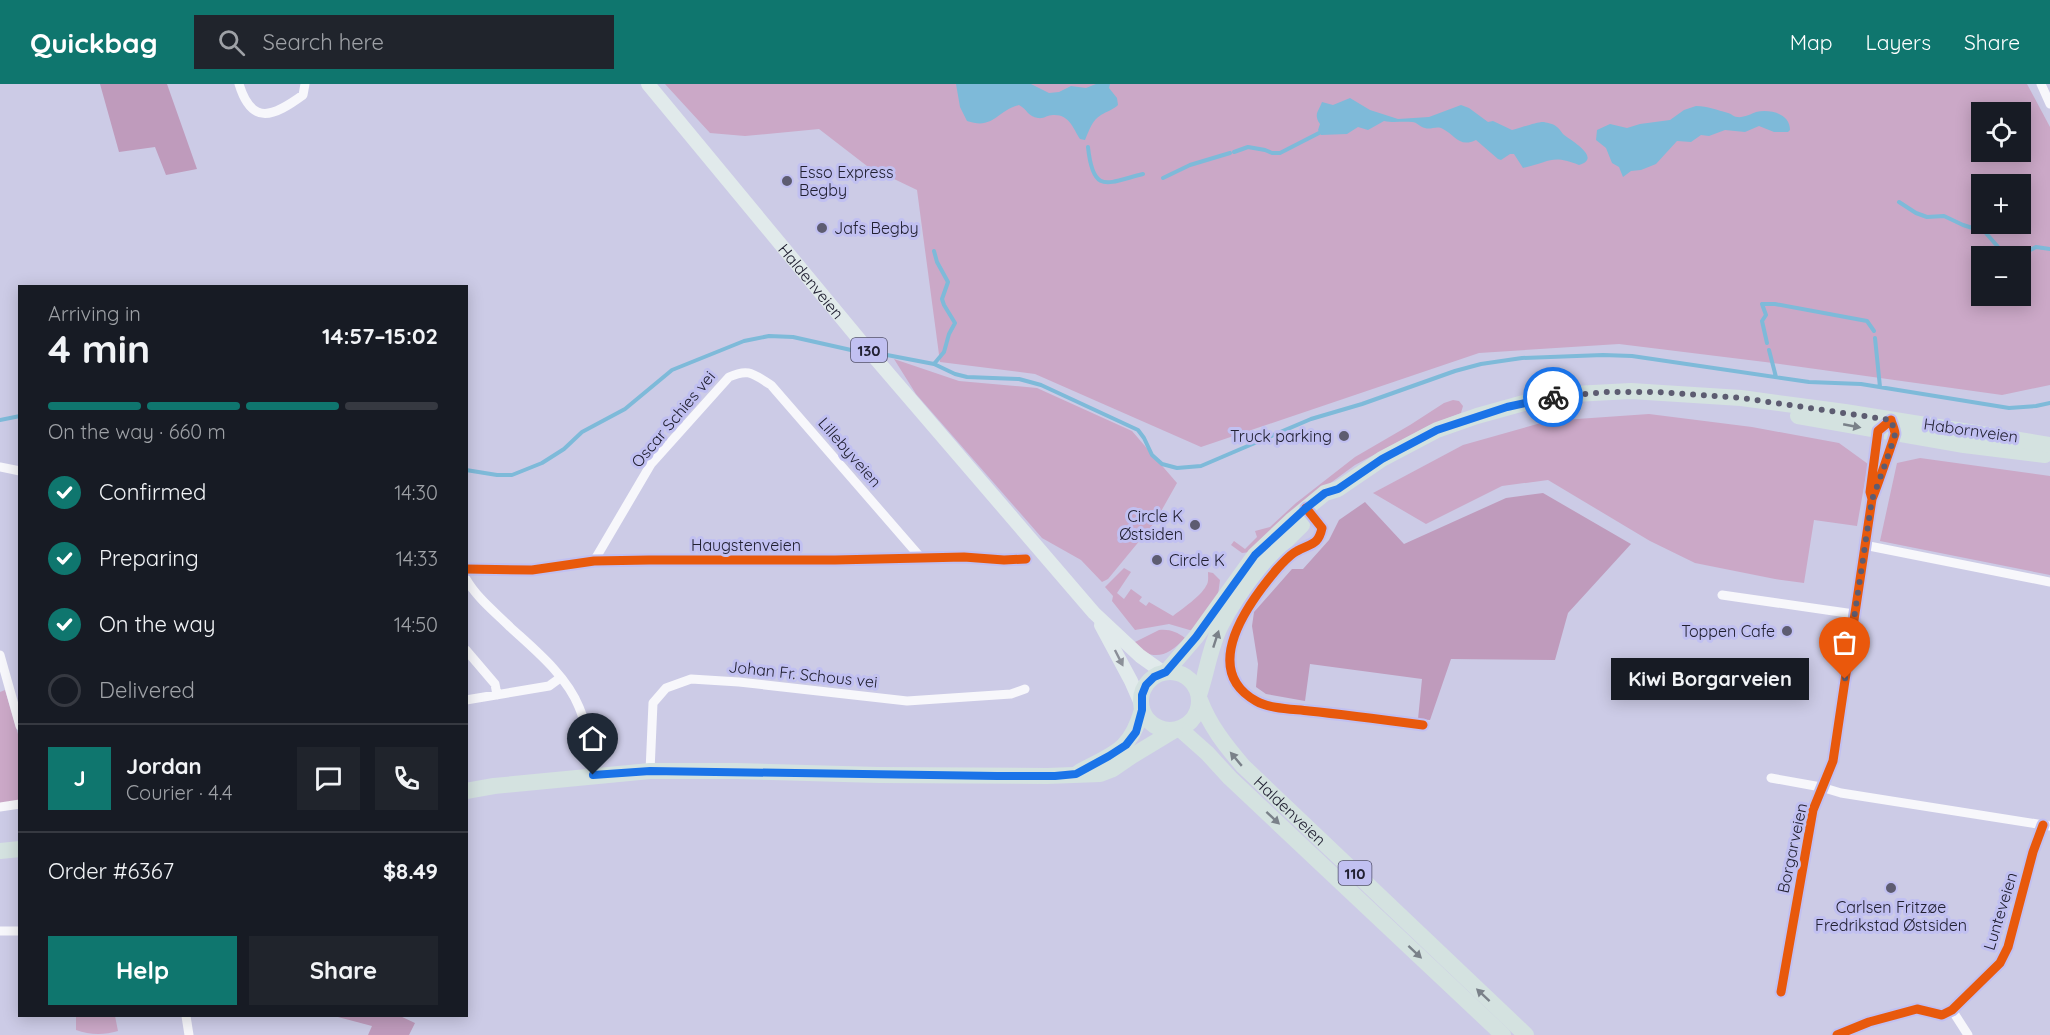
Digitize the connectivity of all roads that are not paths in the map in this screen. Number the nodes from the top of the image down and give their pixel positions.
1 (239, 84) edge
2 (305, 84) edge
3 (648, 84) edge
4 (2041, 84) edge
5 (2050, 104) edge
6 (749, 372) joint
7 (1888, 428) junction
8 (2050, 445) edge
9 (2050, 455) edge
10 (0, 467) edge
11 (18, 471) edge
12 (1872, 499) junction
13 (1309, 512) junction
14 (1864, 545) junction
15 (922, 559) junction
16 (594, 561) junction
17 (1004, 561) dead end
18 (468, 569) edge
19 (468, 582) edge
20 (2050, 582) edge
21 (1722, 595) dead end
22 (1094, 613) junction
23 (1854, 614) junction
24 (468, 652) edge
25 (0, 655) edge
26 (1165, 672) junction
27 (560, 678) junction
28 (1025, 689) dead end
29 (497, 695) junction
30 (1199, 698) junction
31 (468, 700) edge
32 (1142, 708) junction
33 (18, 719) edge
34 (1423, 725) dead end
35 (1177, 730) junction
36 (650, 771) junction
37 (1076, 774) junction
38 (593, 775) junction
39 (1771, 778) dead end
40 (1821, 787) junction
41 (468, 791) edge
42 (18, 804) edge
43 (0, 807) edge
44 (2046, 825) edge
45 (18, 849) edge
46 (0, 851) edge
47 (0, 931) edge
48 (18, 931) edge
49 (1781, 992) dead end
50 (1952, 1010) junction
51 (186, 1017) edge
52 (189, 1035) edge
53 (1503, 1035) edge
54 (1526, 1035) edge
55 (1837, 1035) edge
56 (1968, 1035) edge

1 - 2 street
3 - 22 main road, Haldenveien / 130
4 - 5 street
6 - 15 street, Lillebyveien
6 - 16 street, Oscar Schies vei
7 - 8 highway, Habornveien
7 - 9 highway, Habornveien
7 - 12 street, Borgarveien
7 - 12 street, Borgarveien
7 - 13 highway, Habornveien
10 - 11 street
12 - 14 street, Borgarveien
13 - 26 highway, Habornveien
30 -> 13 highway, Habornveien
13 - 34 street
14 - 20 street
14 - 23 street, Borgarveien
15 - 16 street, Haugstenveien
15 - 17 street, Haugstenveien
16 - 18 street, Haugstenveien
19 - 27 street
21 - 23 street
22 - 26 main road, Haldenveien / 130
22 -> 32 main road, Haldenveien / 130
23 - 40 street, Borgarveien
24 - 29 street
25 - 33 street
26 - 30 highway, 110
26 - 32 highway
27 - 29 street
27 - 38 street
28 - 36 street, Johan Fr. Schous vei
29 - 31 street
30 - 35 highway
54 -> 30 highway, Haldenveien / 110
32 - 35 highway, 110
32 - 37 highway
35 - 37 highway
35 -> 53 highway, Haldenveien / 110
36 - 37 highway
36 - 38 highway
38 - 41 highway
39 - 40 street, Borgarveien
40 - 44 street, Borgarveien
40 - 49 street, Borgarveien
42 - 43 street
44 - 50 street, Lunteveien
45 - 46 highway
47 - 48 street
50 - 55 street
50 - 56 street
51 - 52 street

